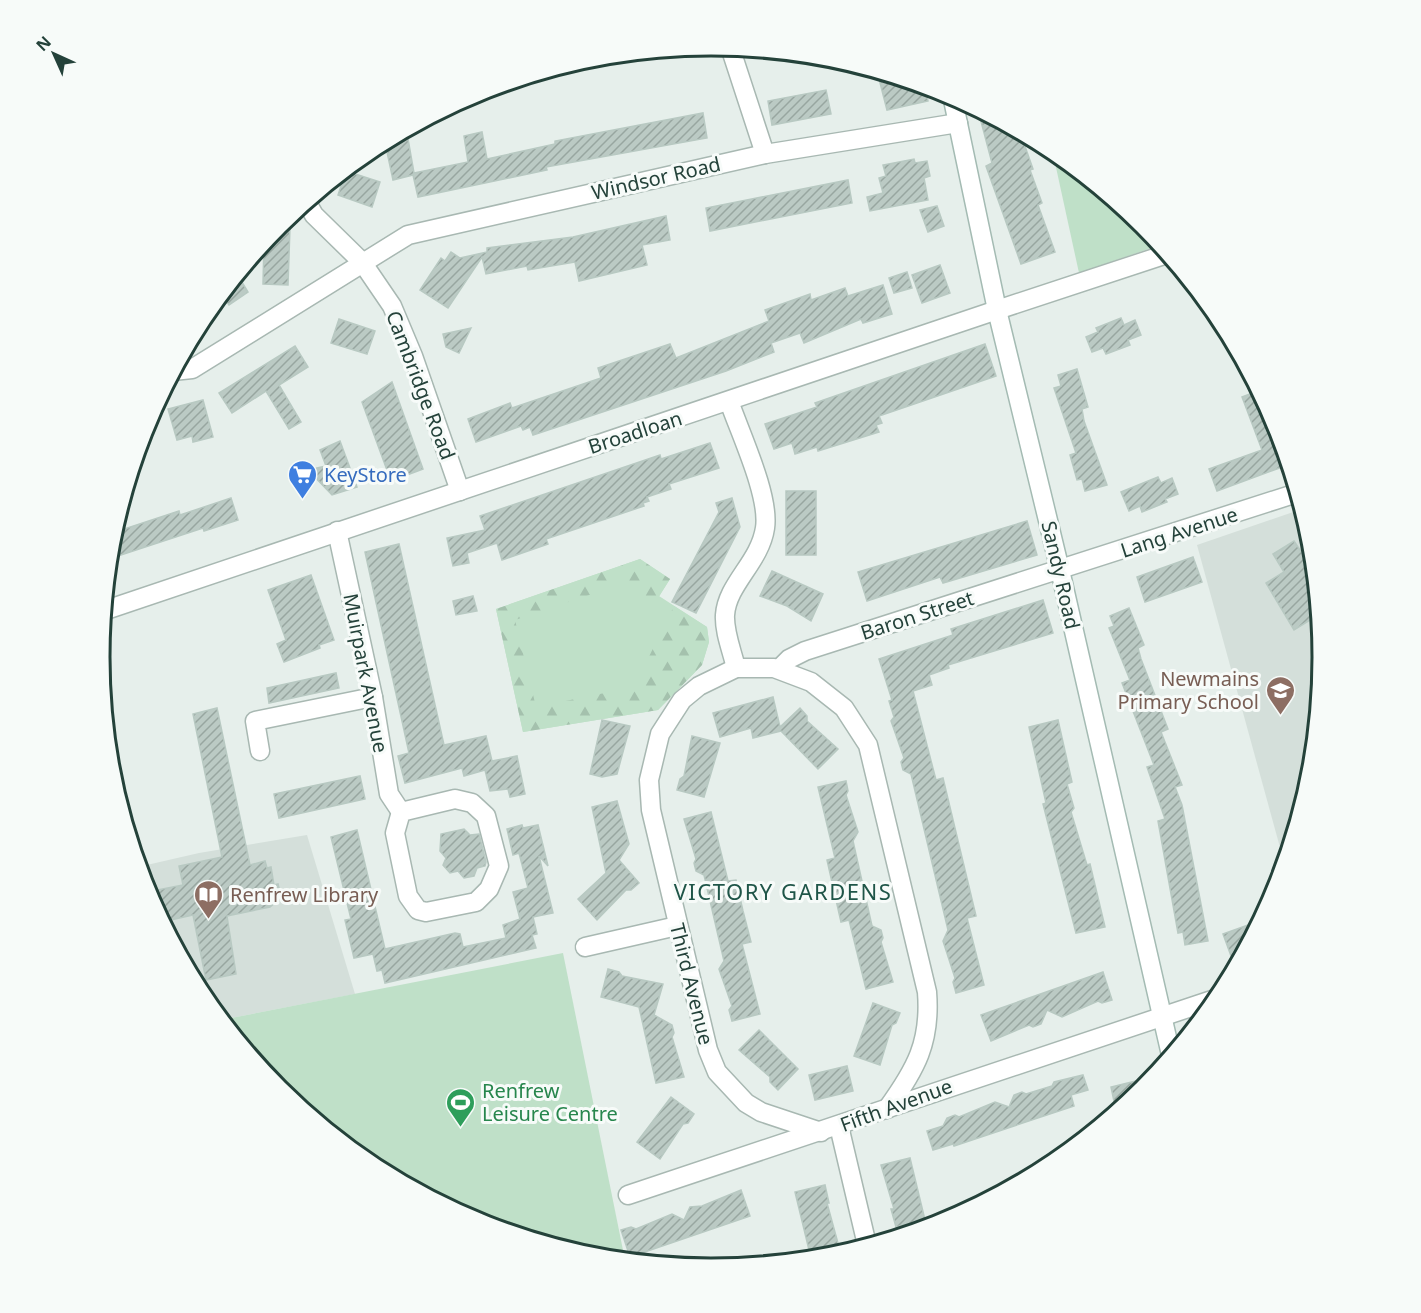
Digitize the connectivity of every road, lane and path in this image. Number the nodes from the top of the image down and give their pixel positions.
1 (733, 57) edge
2 (955, 108) edge
3 (958, 123) junction
4 (765, 154) junction
5 (310, 209) edge
6 (1159, 257) edge
7 (362, 262) junction
8 (997, 310) junction
9 (182, 370) edge
10 (729, 401) junction
11 (460, 491) junction
12 (1289, 495) edge
13 (337, 531) junction
14 (1060, 570) junction
15 (112, 608) edge
16 (735, 669) junction
17 (779, 669) junction
18 (374, 697) junction
19 (261, 751) dead end
20 (401, 812) junction
21 (677, 926) junction
22 (585, 947) dead end
23 (1201, 1003) edge
24 (1162, 1014) junction
25 (1169, 1045) edge
26 (887, 1109) junction
27 (839, 1126) junction
28 (821, 1132) junction
29 (628, 1196) dead end
30 (865, 1237) edge

1 - 4 street
2 - 3 street, Sandy Road
3 - 4 street, Windsor Road
3 - 8 street, Sandy Road
4 - 7 street, Windsor Road
5 - 7 street, Cambridge Road
6 - 8 street, Broadloan
7 - 9 street, Windsor Road
7 - 11 street, Cambridge Road
8 - 10 street, Broadloan
8 - 14 street, Sandy Road
10 - 11 street, Broadloan
10 - 16 street
11 - 13 street, Broadloan
12 - 14 street, Lang Avenue
13 - 15 street, Broadloan
13 - 18 street, Muirpark Avenue
14 - 17 street, Baron Street
14 - 24 street, Sandy Road
16 - 17 street
16 - 21 street, Third Avenue
17 - 26 street
18 - 19 street
18 - 20 street, Muirpark Avenue
20 - 20 street
21 - 22 street
21 - 28 street, Third Avenue
23 - 24 street, Fifth Avenue
24 - 25 street, Sandy Road
24 - 26 street, Fifth Avenue
26 - 27 street, Fifth Avenue
27 - 28 street, Fifth Avenue
27 - 30 street
28 - 29 street, Fifth Avenue

